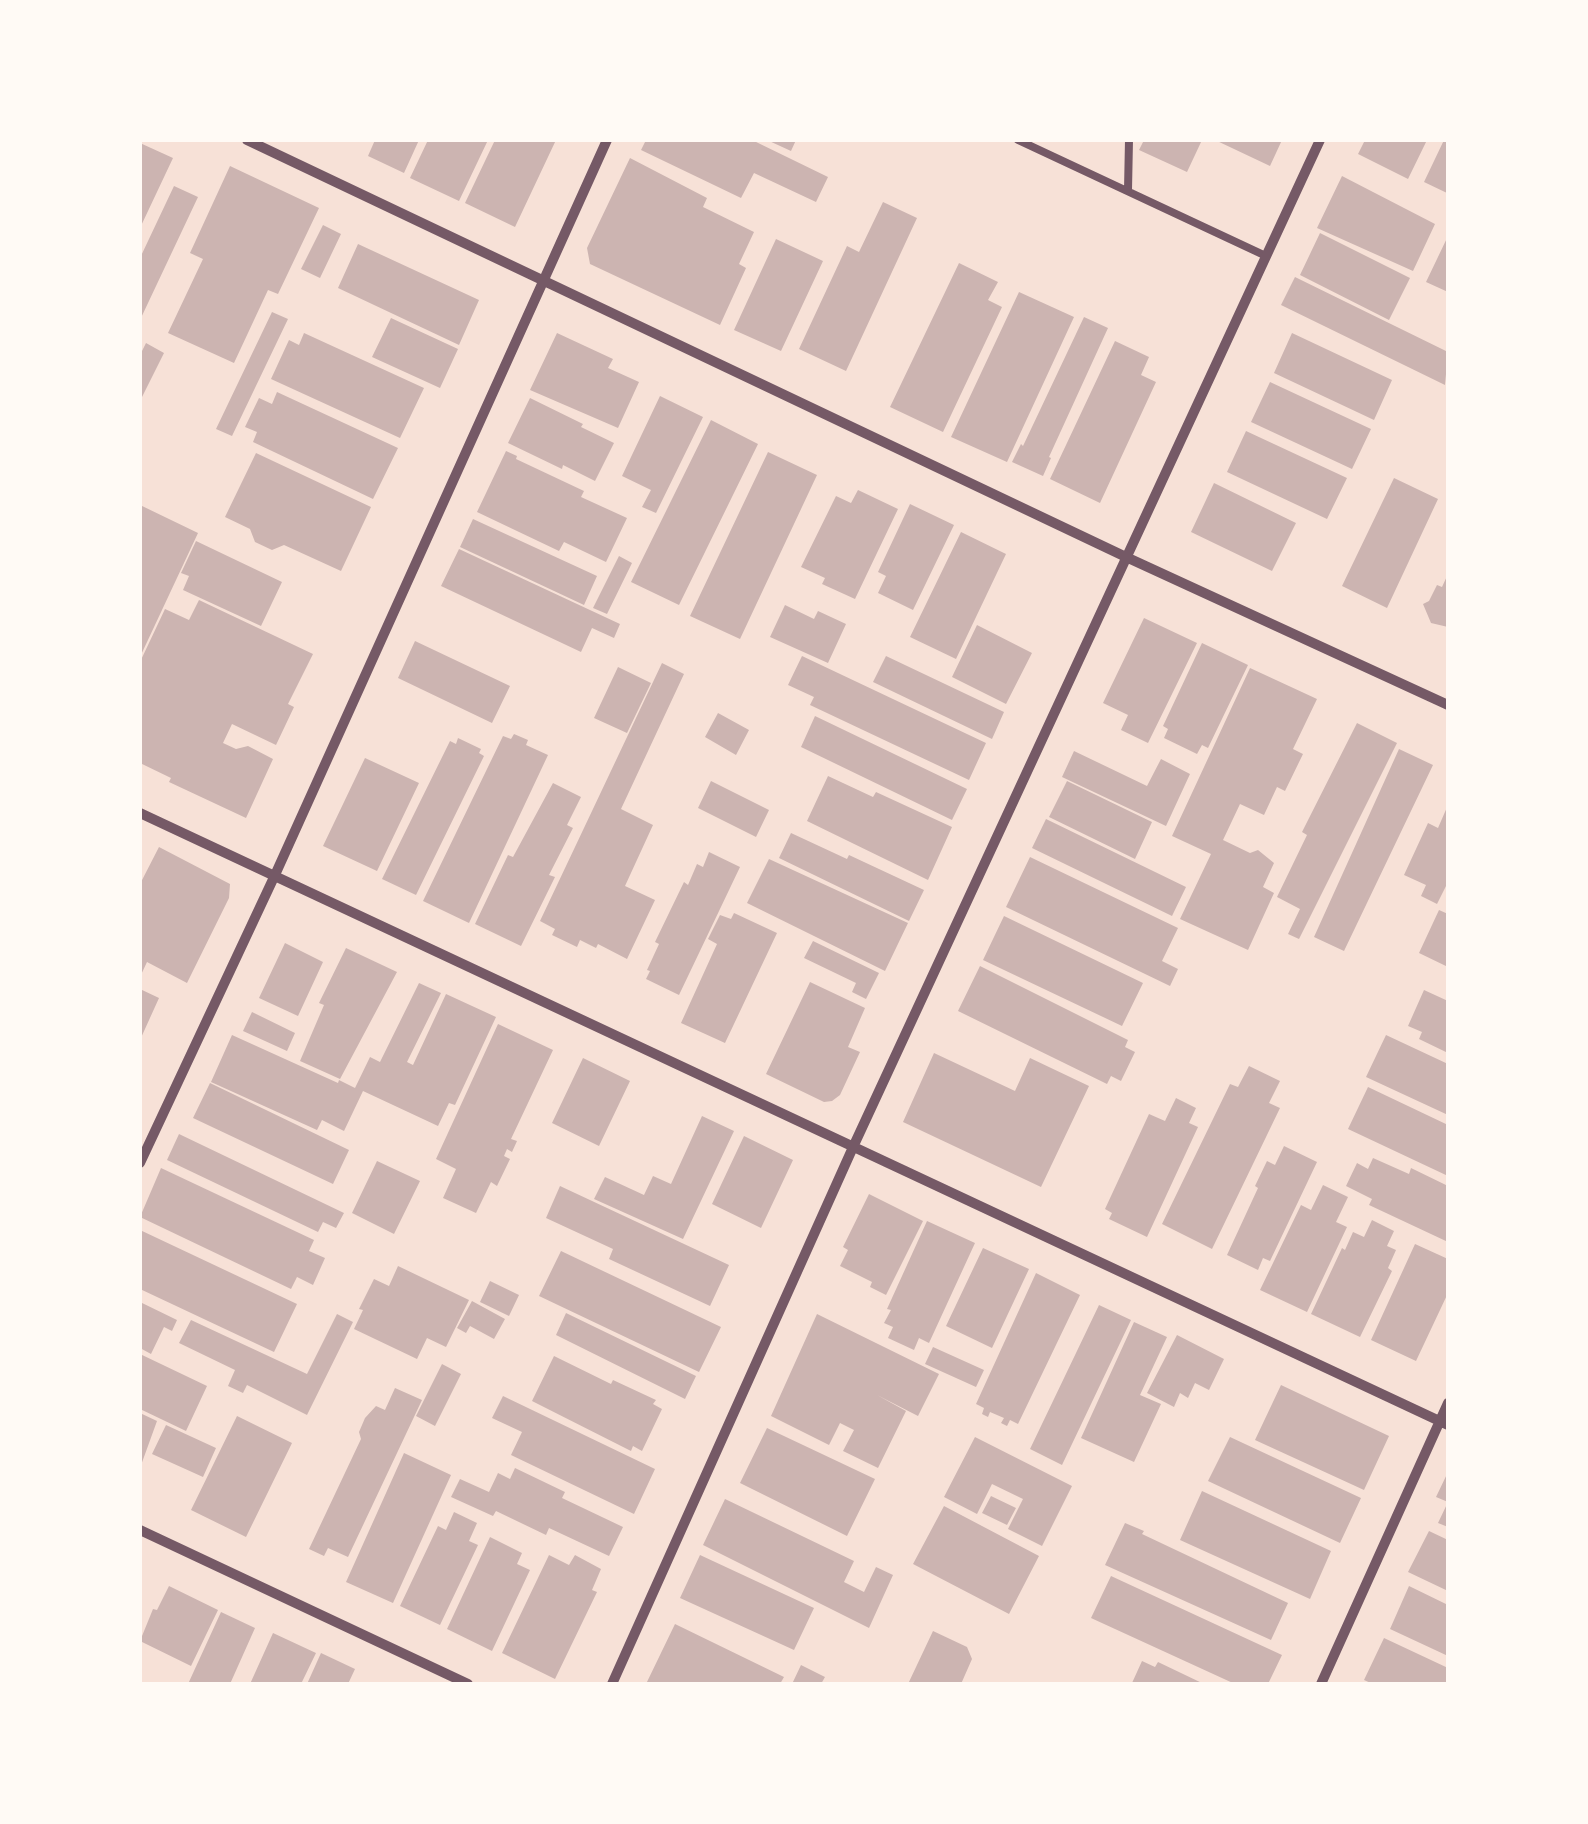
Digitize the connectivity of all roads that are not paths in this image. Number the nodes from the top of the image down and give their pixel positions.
1 (247, 140) edge
2 (607, 140) edge
3 (1018, 140) edge
4 (1129, 140) edge
5 (1320, 140) edge
6 (1128, 190) junction
7 (1266, 256) junction
8 (542, 280) junction
9 (1126, 557) junction
10 (1448, 705) edge
11 (140, 813) edge
12 (275, 874) junction
13 (854, 1144) junction
14 (140, 1164) edge
15 (1448, 1403) edge
16 (1444, 1423) edge
17 (140, 1530) edge
18 (468, 1684) edge
19 (612, 1684) edge
20 (1321, 1684) edge

1 - 8 street
2 - 8 street
3 - 6 lane
4 - 6 lane
5 - 7 street
6 - 7 lane
7 - 9 street
8 - 9 street
8 - 12 street
9 - 10 street
9 - 13 street
11 - 12 street
12 - 13 street
12 - 14 street
13 - 16 street
13 - 19 street
15 - 16 street
16 - 20 street
17 - 18 street

